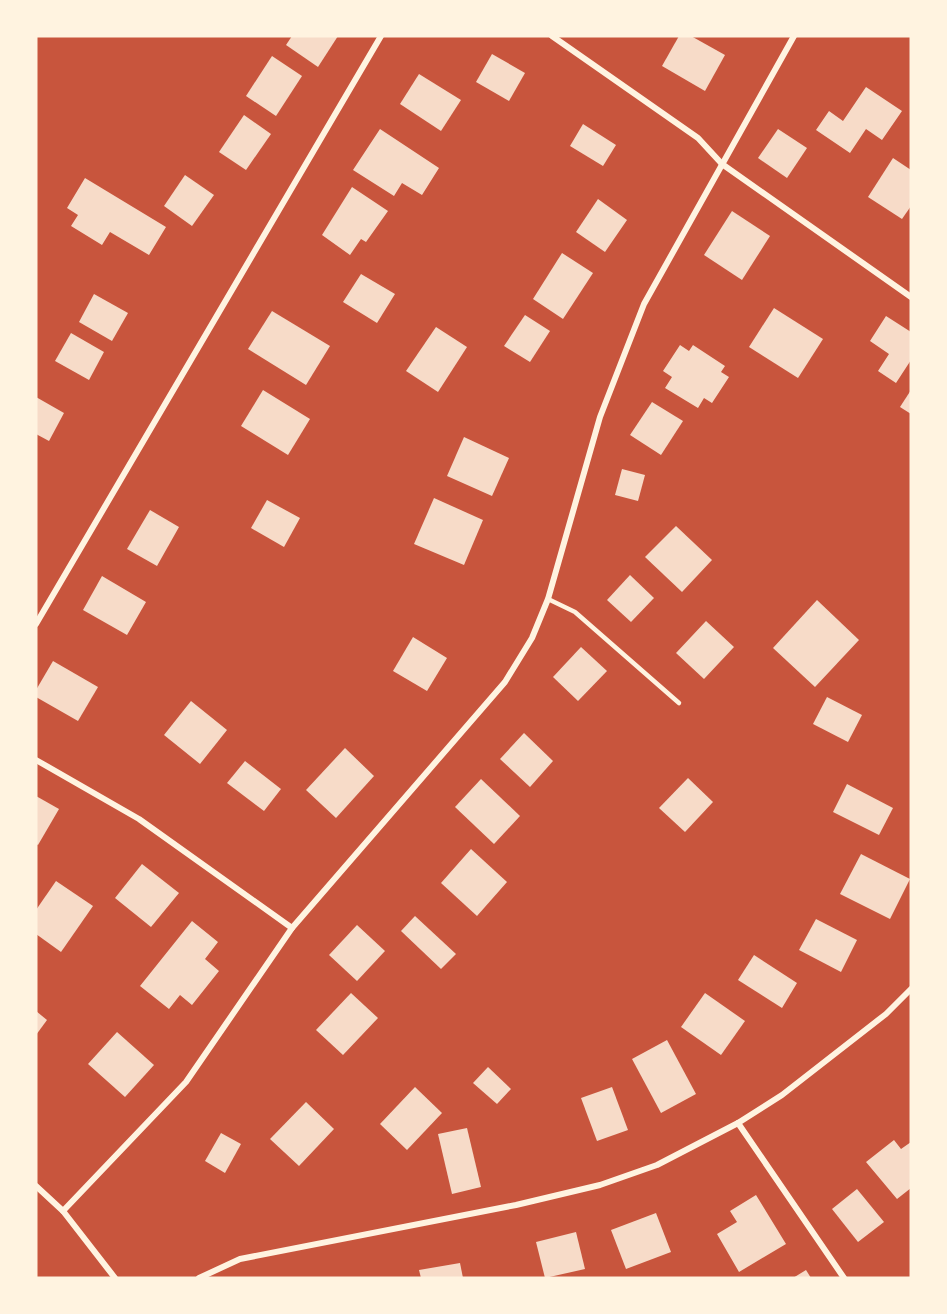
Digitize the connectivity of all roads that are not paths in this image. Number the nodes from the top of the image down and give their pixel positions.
1 (381, 36) edge
2 (552, 36) edge
3 (794, 36) edge
4 (722, 164) junction
5 (911, 297) edge
6 (548, 599) junction
7 (36, 624) edge
8 (679, 703) dead end
9 (36, 760) edge
10 (292, 928) junction
11 (911, 988) edge
12 (738, 1123) junction
13 (36, 1186) edge
14 (63, 1211) junction
15 (116, 1278) edge
16 (199, 1278) edge
17 (844, 1278) edge

1 - 7 street
2 - 4 street
3 - 4 street
4 - 5 street
4 - 6 street
6 - 8 lane
6 - 10 street
9 - 10 street
10 - 14 street
11 - 12 street
12 - 16 street
12 - 17 street
13 - 14 street
14 - 15 street

